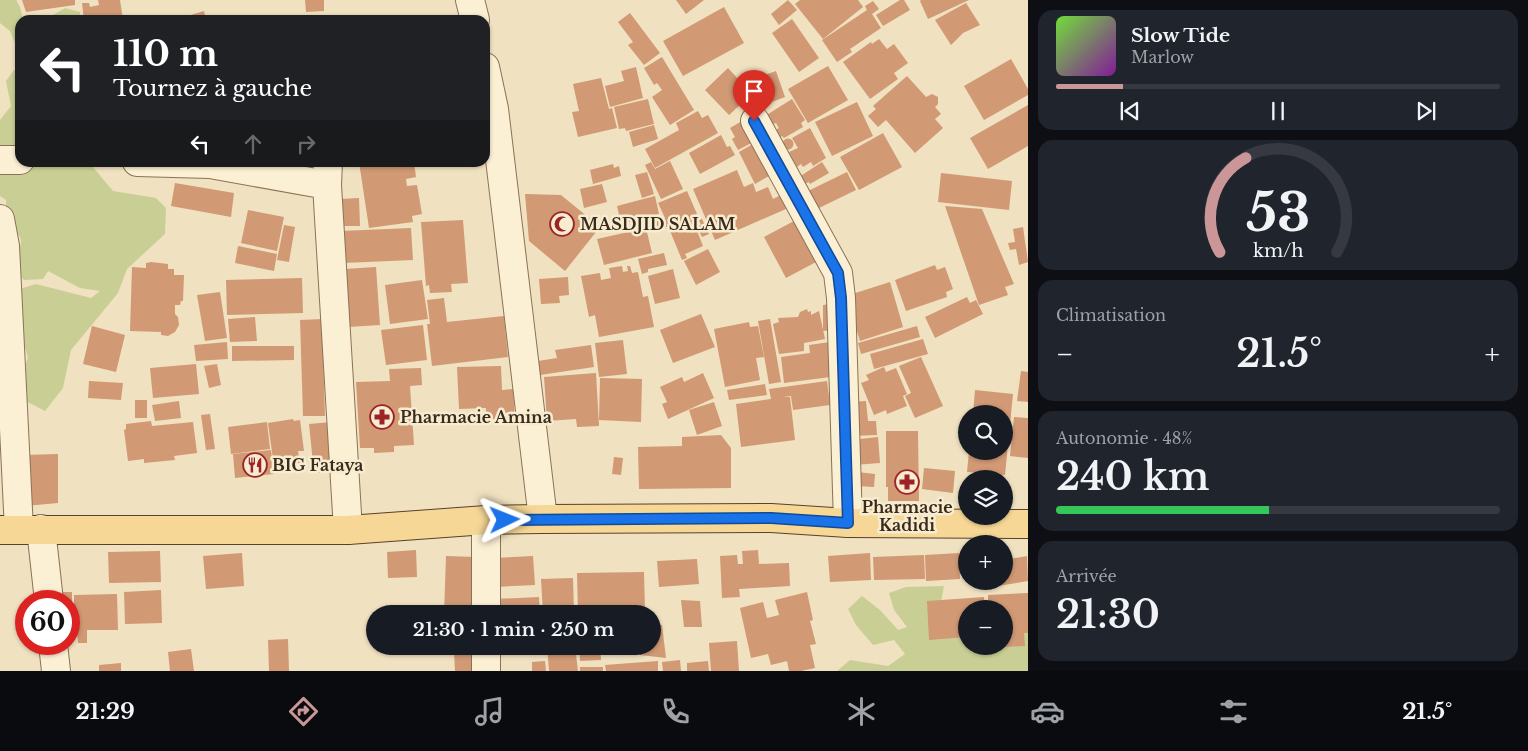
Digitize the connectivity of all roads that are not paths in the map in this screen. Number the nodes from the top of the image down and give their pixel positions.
1 (470, 0) edge
2 (474, 15) edge
3 (490, 90) edge
4 (754, 121) dead end
5 (0, 160) edge
6 (15, 160) edge
7 (245, 167) edge
8 (327, 174) edge
9 (0, 219) edge
10 (543, 518) junction
11 (486, 520) junction
12 (848, 523) junction
13 (1028, 524) edge
14 (20, 530) edge
15 (348, 530) junction
16 (45, 590) edge
17 (486, 605) edge
18 (54, 655) edge
19 (486, 655) edge
20 (56, 671) edge
21 (486, 671) edge

1 - 2 street
3 - 10 street
4 - 12 street
5 - 6 street
7 - 8 street
8 - 15 street
9 - 14 street
10 - 11 main road
10 - 12 main road
11 - 15 main road
11 - 17 street
12 - 13 main road
14 - 15 main road
14 - 16 street
18 - 20 street
19 - 21 street

